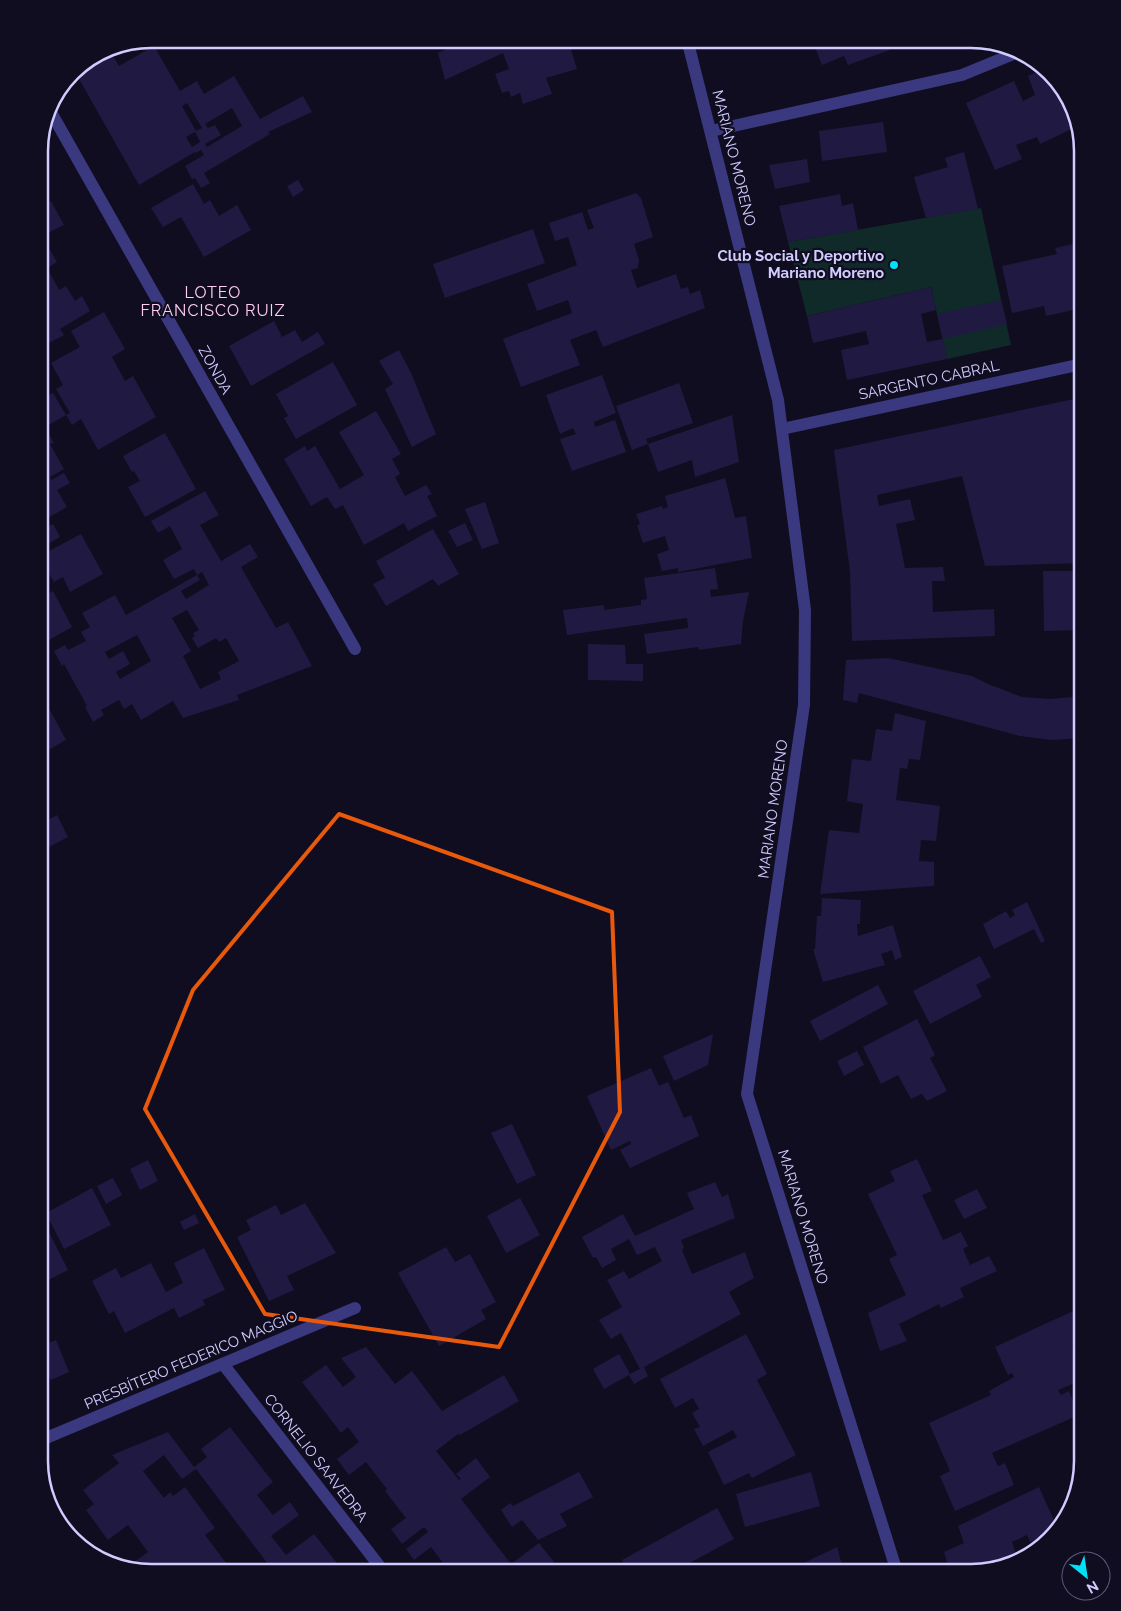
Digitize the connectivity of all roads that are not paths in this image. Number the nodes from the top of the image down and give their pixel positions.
1 (689, 48) edge
2 (1010, 55) edge
3 (53, 116) edge
4 (711, 131) junction
5 (1074, 366) edge
6 (782, 429) junction
7 (354, 650) dead end
8 (355, 1308) dead end
9 (223, 1364) junction
10 (48, 1437) edge
11 (377, 1563) edge
12 (894, 1564) edge

1 - 4 street, MARIANO MORENO
2 - 4 street
3 - 7 street, ZONDA
4 - 6 street, MARIANO MORENO
5 - 6 street, SARGENTO CABRAL
6 - 12 street, MARIANO MORENO
8 - 9 street, PRESBÍTERO FEDERICO MAGGIO
9 - 10 street, PRESBÍTERO FEDERICO MAGGIO
9 - 11 street, CORNELIO SAAVEDRA

